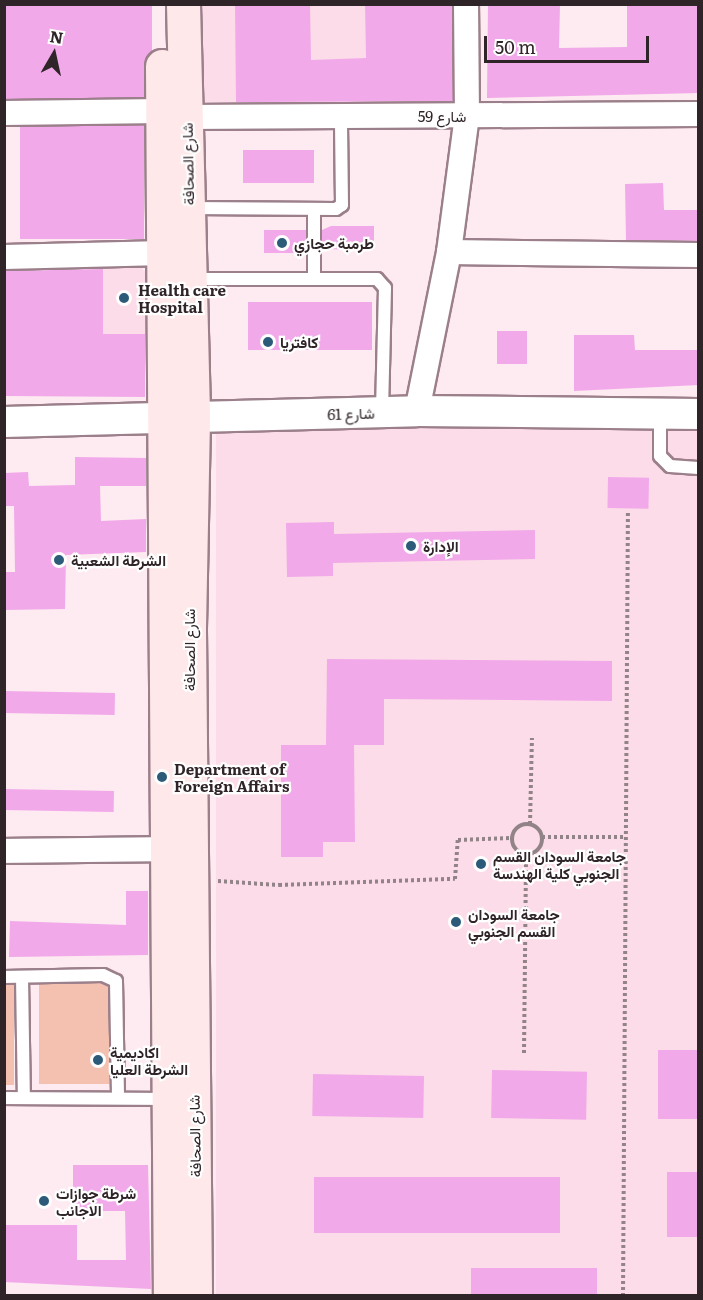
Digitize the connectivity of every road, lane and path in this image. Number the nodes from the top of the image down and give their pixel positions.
1 (161, 4) edge
2 (183, 4) edge
3 (466, 4) edge
4 (4, 113) edge
5 (175, 114) junction
6 (699, 114) edge
7 (467, 116) junction
8 (341, 117) junction
9 (188, 208) junction
10 (314, 210) junction
11 (449, 252) junction
12 (164, 253) junction
13 (699, 255) edge
14 (4, 257) edge
15 (314, 276) junction
16 (190, 279) junction
17 (417, 411) junction
18 (382, 412) junction
19 (660, 414) junction
20 (699, 414) edge
21 (179, 419) junction
22 (4, 422) edge
23 (699, 468) edge
24 (628, 510) dead end
25 (532, 738) dead end
26 (530, 824) junction
27 (542, 837) junction
28 (626, 837) junction
29 (512, 838) junction
30 (164, 849) junction
31 (4, 851) edge
32 (526, 856) junction
33 (190, 879) junction
34 (4, 977) edge
35 (22, 977) junction
36 (524, 1053) dead end
37 (4, 1098) edge
38 (24, 1098) junction
39 (118, 1098) junction
40 (180, 1099) junction
41 (170, 1296) edge
42 (195, 1296) edge
43 (623, 1296) edge

1 - 5 main road, شارع الصحافة
2 - 5 main road, شارع الصحافة
3 - 7 street
4 - 5 street, شارع 59
5 - 8 street, شارع 59
5 - 9 main road, شارع الصحافة
5 - 12 main road, شارع الصحافة
6 - 7 street, شارع 59
7 - 8 street, شارع 59
7 - 11 street
8 - 10 lane
9 - 10 lane
9 - 16 main road, شارع الصحافة
10 - 15 lane
11 - 13 street
11 - 17 street
12 - 14 street
12 - 21 main road, شارع الصحافة
15 - 16 lane
15 - 18 lane
16 - 21 main road, شارع الصحافة
17 - 18 street, شارع 61
17 - 19 street, شارع 61
18 - 21 street, شارع 61
19 - 20 street, شارع 61
19 - 23 lane
21 - 22 street, شارع 61
21 - 30 main road, شارع الصحافة
21 - 33 main road, شارع الصحافة
24 - 28 path
25 - 26 path
26 - 27 path
26 - 29 path
27 - 28 path
27 - 32 path
28 - 43 path
29 - 32 path
29 - 33 path
30 - 31 street
30 - 40 main road, شارع الصحافة
32 - 36 path
33 - 40 main road, شارع الصحافة
34 - 35 lane
35 - 38 lane
35 - 39 lane
37 - 38 lane
38 - 39 lane
39 - 40 lane
40 - 41 main road, شارع الصحافة
40 - 42 main road, شارع الصحافة

